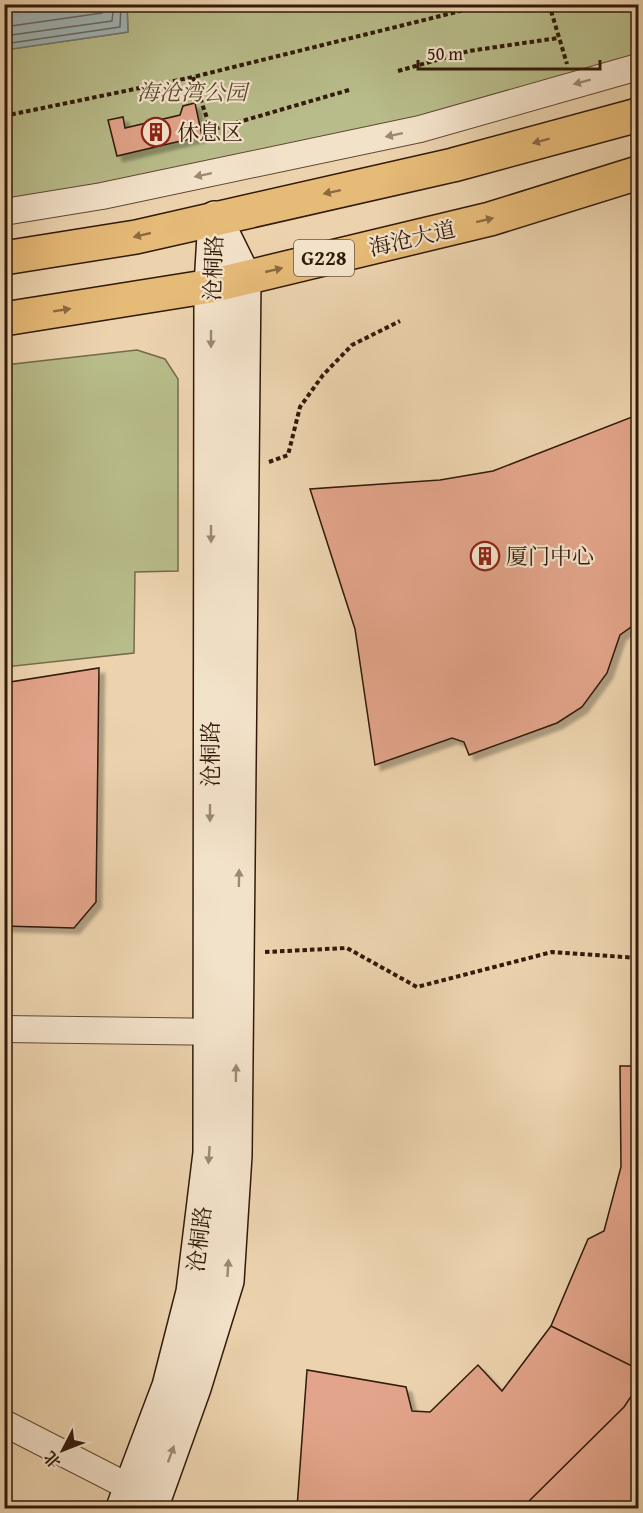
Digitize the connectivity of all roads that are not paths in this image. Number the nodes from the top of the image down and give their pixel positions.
1 (639, 67) edge
2 (639, 115) edge
3 (639, 173) edge
4 (4, 212) edge
5 (215, 218) junction
6 (4, 258) edge
7 (244, 277) junction
8 (211, 286) junction
9 (4, 319) edge
10 (4, 1029) edge
11 (223, 1032) junction
12 (4, 1423) edge
13 (140, 1500) edge

1 -> 4 street
2 -> 5 highway
7 -> 3 highway, 海沧大道 / G228
5 -> 6 highway
5 - 7 main road, 沧桐路
5 - 8 main road, 沧桐路
7 - 8 highway, 海沧大道 / G228
11 -> 7 main road, 沧桐路
9 -> 8 highway, 海沧大道 / G228
8 -> 11 main road, 沧桐路
10 - 11 street
11 - 13 main road, 沧桐路
12 - 13 street

